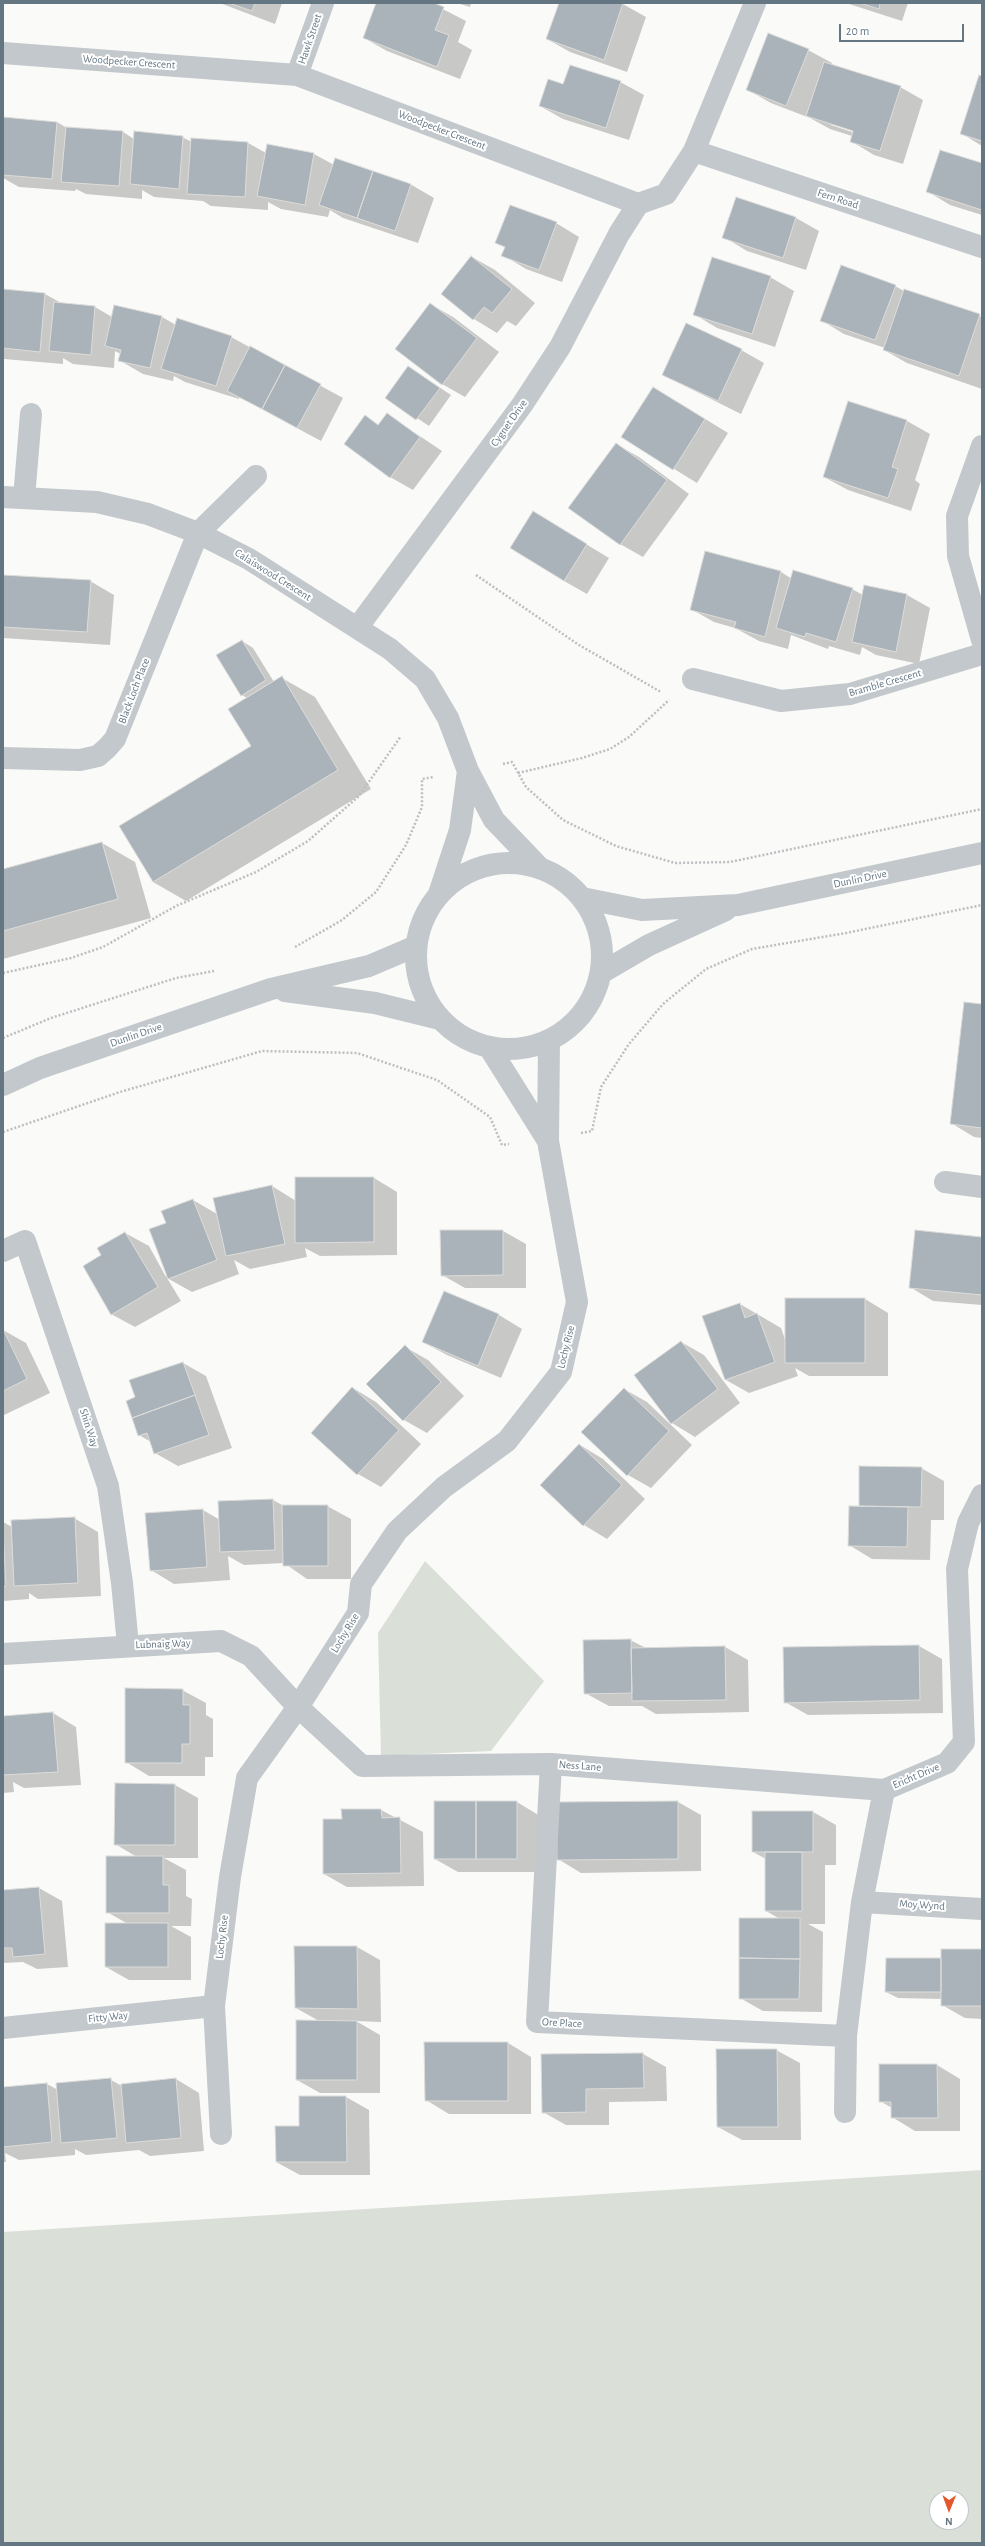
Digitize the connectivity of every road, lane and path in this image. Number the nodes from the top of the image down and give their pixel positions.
1 (323, 3) edge
2 (755, 3) edge
3 (3, 53) edge
4 (298, 75) junction
5 (694, 151) junction
6 (638, 204) junction
7 (982, 247) edge
8 (32, 414) dead end
9 (982, 446) edge
10 (256, 476) dead end
11 (13, 498) edge
12 (198, 532) junction
13 (476, 575) dead end
14 (357, 628) junction
15 (982, 640) edge
16 (982, 654) edge
17 (693, 679) dead end
18 (401, 736) dead end
19 (3, 758) edge
20 (468, 771) junction
21 (518, 773) junction
22 (982, 809) edge
23 (982, 853) edge
24 (540, 868) junction
25 (439, 894) junction
26 (582, 898) junction
27 (738, 905) junction
28 (416, 946) junction
29 (289, 950) dead end
30 (222, 969) dead end
31 (3, 973) edge
32 (601, 973) junction
33 (271, 989) junction
34 (440, 1019) junction
35 (3, 1038) edge
36 (549, 1041) junction
37 (490, 1047) junction
38 (3, 1085) edge
39 (548, 1141) junction
40 (945, 1182) dead end
41 (982, 1187) edge
42 (3, 1251) edge
43 (982, 1495) edge
44 (128, 1645) junction
45 (3, 1654) edge
46 (298, 1707) junction
47 (551, 1764) junction
48 (884, 1790) junction
49 (862, 1902) junction
50 (982, 1909) edge
51 (214, 2006) junction
52 (3, 2028) edge
53 (846, 2036) junction
54 (845, 2112) dead end
55 (221, 2134) dead end

1 - 4 street, Hawk Street
2 - 5 street
3 - 4 street, Woodpecker Crescent
4 - 6 street, Woodpecker Crescent
5 - 6 street
5 - 7 street, Fern Road
6 - 14 street, Cygnet Drive
8 - 11 street
9 - 15 street
10 - 12 street
11 - 12 street, Calaiswood Crescent
12 - 14 street, Calaiswood Crescent
12 - 19 street, Black Loch Place
13 - 21 path
14 - 20 street, Calaiswood Crescent
16 - 17 street, Bramble Crescent
18 - 31 path
20 - 21 path
20 - 24 street, Calaiswood Crescent
20 - 25 street
20 - 29 path
21 - 22 path
23 - 27 street, Dunlin Drive
24 - 25 street, Dunlin Drive
24 - 26 street, Dunlin Drive
25 - 28 street, Dunlin Drive
26 - 27 street, Dunlin Drive
26 - 32 street, Dunlin Drive
27 - 32 street, Dunlin Drive
28 - 33 street, Dunlin Drive
28 - 34 street, Dunlin Drive
30 - 35 path
32 - 36 street, Dunlin Drive
33 - 34 street, Dunlin Drive
33 - 38 street, Dunlin Drive
34 - 37 street, Dunlin Drive
36 - 37 street, Dunlin Drive
36 - 39 street, Lochy Rise
37 - 39 street, Lochy Rise
39 - 46 street, Lochy Rise
40 - 41 street
42 - 44 street, Shin Way
43 - 48 street, Ericht Drive
44 - 45 street, Lubnaig Way
44 - 46 street, Lubnaig Way
46 - 47 street, Ness Lane
46 - 51 street, Lochy Rise
47 - 48 street, Ness Lane
47 - 53 street, Ore Place
48 - 49 street, Ericht Drive
49 - 50 street, Moy Wynd
49 - 53 street, Ericht Drive
51 - 52 street, Fitty Way
51 - 55 street, Lochy Rise
53 - 54 street, Ericht Drive

